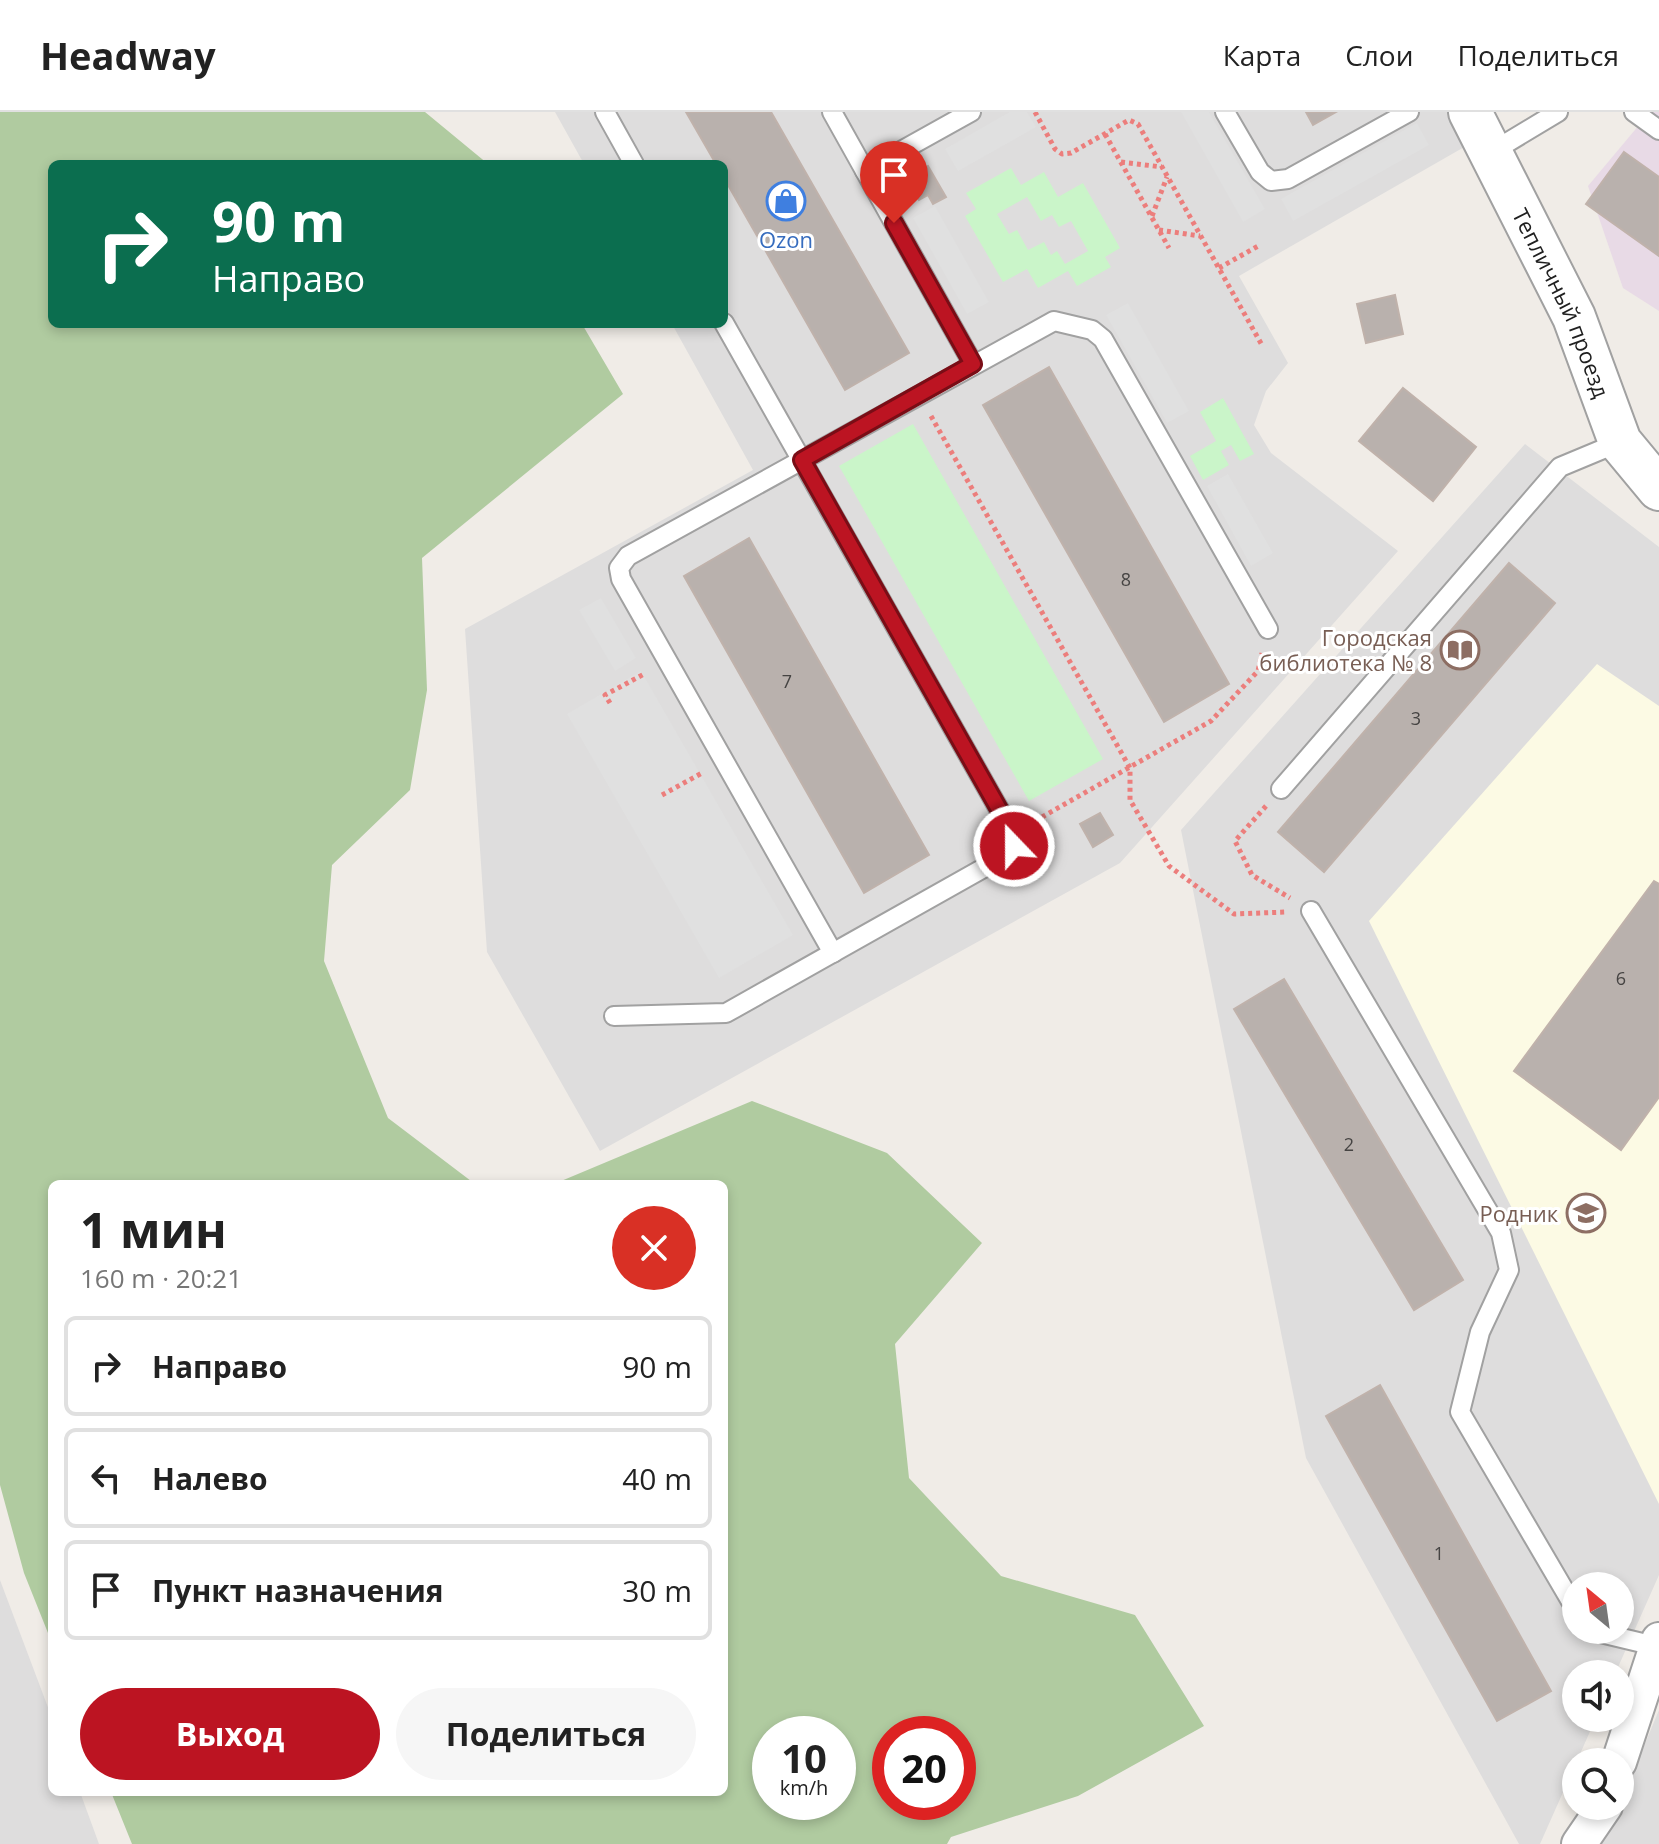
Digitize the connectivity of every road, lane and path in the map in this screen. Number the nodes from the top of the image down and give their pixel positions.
1 (605, 112) edge
2 (832, 112) edge
3 (971, 112) edge
4 (1035, 112) edge
5 (1225, 112) edge
6 (1409, 112) edge
7 (1470, 112) edge
8 (1558, 112) edge
9 (1634, 112) edge
10 (1659, 130) edge
11 (1105, 134) junction
12 (1490, 153) junction
13 (632, 160) edge
14 (1121, 162) junction
15 (1163, 167) junction
16 (865, 171) junction
17 (1167, 176) junction
18 (1152, 217) junction
19 (1159, 230) junction
20 (1201, 236) junction
21 (1260, 245) dead end
22 (1169, 248) dead end
23 (1219, 268) junction
24 (727, 328) edge
25 (1263, 347) dead end
26 (973, 364) junction
27 (919, 395) junction
28 (1620, 442) junction
29 (802, 460) junction
30 (1659, 489) edge
31 (1268, 629) joint
32 (640, 676) dead end
33 (610, 703) dead end
34 (1130, 768) junction
35 (696, 776) dead end
36 (1281, 789) joint
37 (662, 795) dead end
38 (1013, 834) junction
39 (1311, 911) junction
40 (833, 953) junction
41 (614, 1016) dead end
42 (1562, 1586) edge
43 (1634, 1639) edge
44 (1657, 1643) edge
45 (1623, 1748) edge
46 (1595, 1820) edge
47 (1579, 1844) edge

1 - 13 lane
2 - 16 lane
3 - 16 lane
4 - 11 path
5 - 6 lane
7 - 12 street, Тепличный проезд
8 - 12 lane
9 - 10 lane
11 - 14 path
11 - 15 path
12 - 28 street, Тепличный проезд
14 - 15 path
14 - 18 path
15 - 17 path
16 - 26 lane
17 - 18 path
17 - 20 path
18 - 19 path
19 - 20 path
19 - 22 path
20 - 23 path
21 - 23 path
23 - 25 path
24 - 29 lane
26 - 27 lane
26 - 31 lane
27 - 29 lane
27 - 34 path
28 - 30 street, Тепличный проезд
28 - 36 lane
29 - 38 lane
29 - 40 lane
31 - 34 path
32 - 33 path
34 - 38 path
34 - 39 path
35 - 37 path
36 - 39 path
38 - 40 lane
39 - 42 lane
40 - 41 lane
43 - 44 lane
44 - 45 street
46 - 47 street

